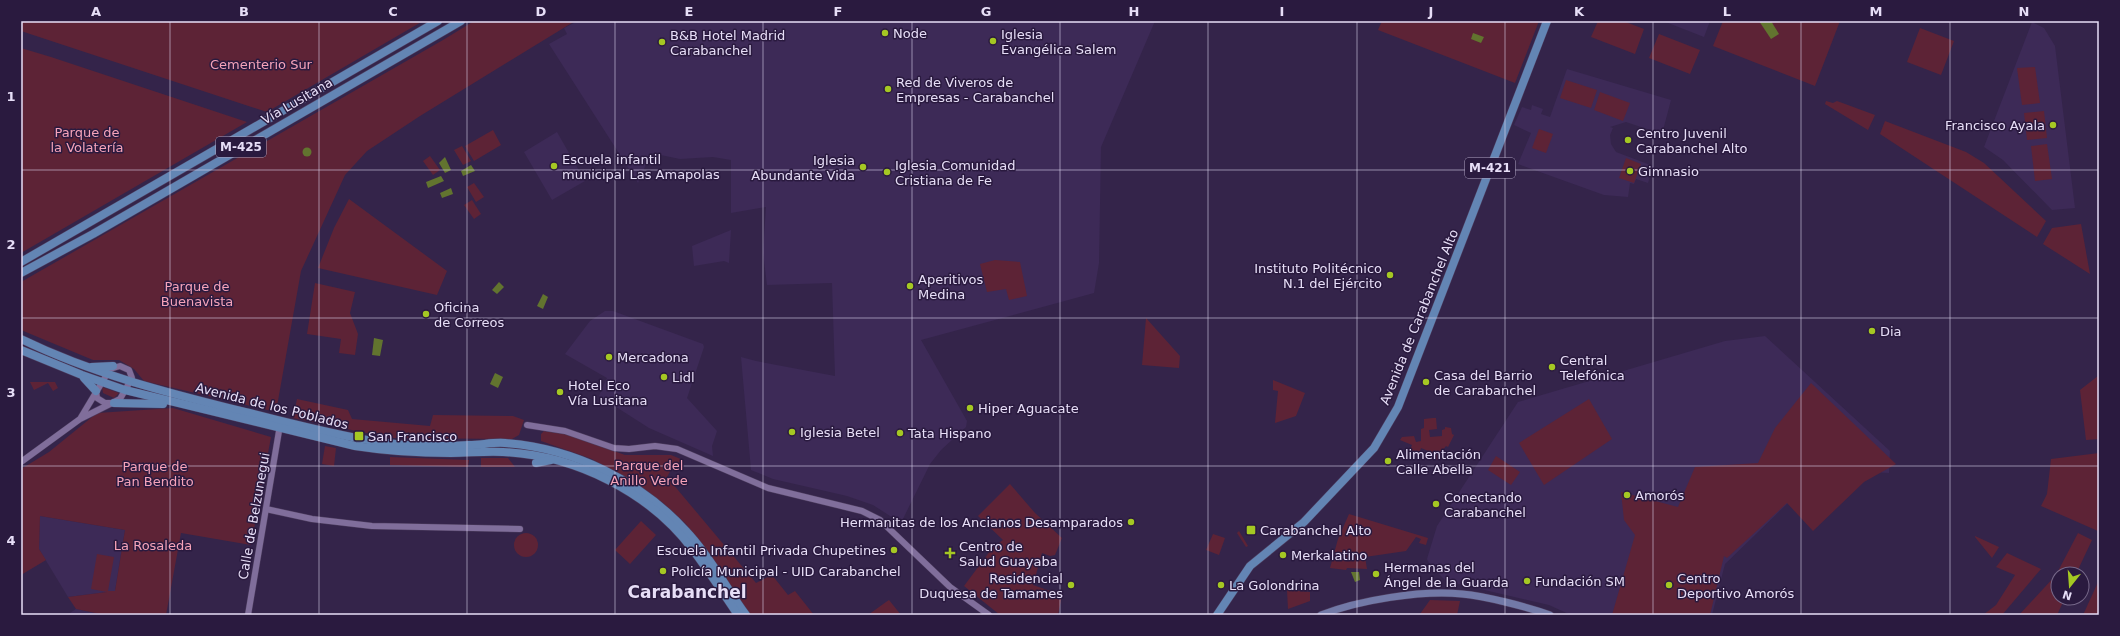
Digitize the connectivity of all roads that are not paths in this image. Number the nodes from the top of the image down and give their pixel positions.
1 (438, 21) edge
2 (461, 21) edge
3 (1547, 21) edge
4 (21, 262) edge
5 (21, 273) edge
6 (21, 339) edge
7 (21, 350) edge
8 (113, 366) junction
9 (85, 367) junction
10 (106, 374) junction
11 (82, 376) junction
12 (131, 380) junction
13 (100, 382) junction
14 (125, 390) junction
15 (96, 391) junction
16 (114, 403) junction
17 (183, 404) junction
18 (80, 419) junction
19 (280, 425) junction
20 (527, 425) dead end
21 (520, 439) dead end
22 (538, 442) dead end
23 (503, 447) junction
24 (553, 451) junction
25 (519, 460) dead end
26 (553, 460) junction
27 (21, 462) edge
28 (536, 464) dead end
29 (266, 509) junction
30 (520, 529) dead end
31 (248, 615) edge
32 (738, 615) edge
33 (746, 615) edge
34 (989, 615) edge
35 (1217, 615) edge
36 (1321, 615) edge
37 (1550, 615) edge

1 - 4 main road, Vía Lusitana / M-425
2 - 5 main road, Vía Lusitana / M-425
3 - 35 main road, Avenida de Carabanchel Alto / M-421
6 - 9 main road
7 - 11 main road, Avenida de los Poblados
8 - 9 main road
8 - 10 street
8 - 12 street
9 - 10 main road
10 - 12 main road
10 - 13 street
11 - 13 main road, Avenida de los Poblados
11 - 15 main road
12 - 14 street
12 - 19 main road, Avenida de los Poblados
13 - 14 main road, Avenida de los Poblados
13 - 15 street
14 - 16 street
14 - 17 main road, Avenida de los Poblados
15 - 16 street
15 - 18 street
16 - 17 main road
16 - 18 street
17 - 19 main road, Avenida de los Poblados
18 - 27 street
19 - 23 main road, Avenida de los Poblados
19 - 29 street, Calle de Belzunegui
20 - 34 street
21 - 23 main road
22 - 24 main road
23 - 24 main road, Avenida de los Poblados
23 - 25 main road
23 - 26 main road, Avenida de los Poblados
24 - 33 main road, Avenida de los Poblados
26 - 28 main road
26 - 32 main road, Avenida de los Poblados
29 - 30 street
29 - 31 street, Calle de Belzunegui
36 - 37 main road

